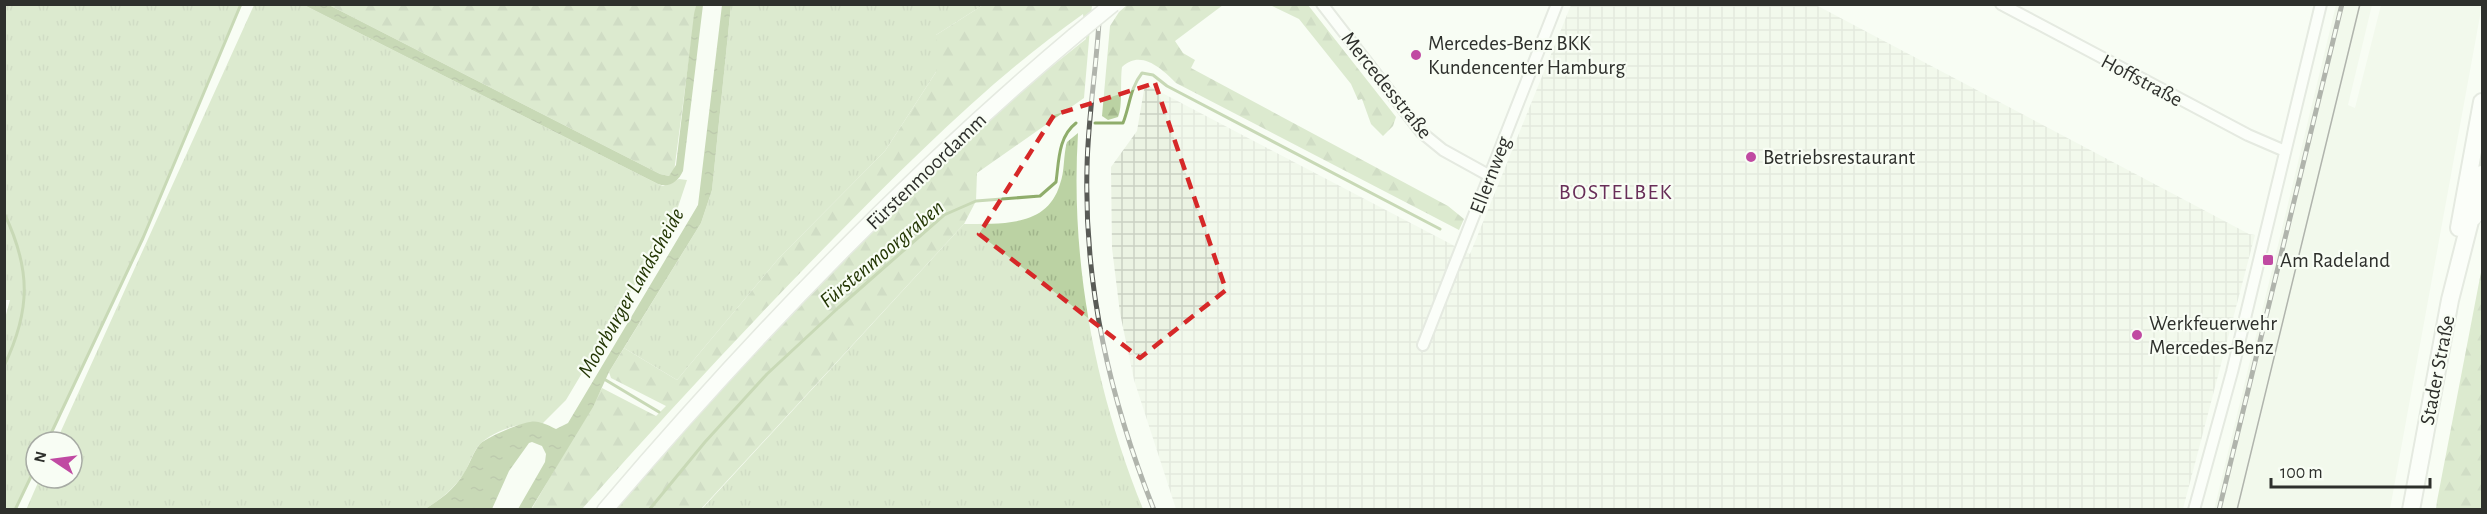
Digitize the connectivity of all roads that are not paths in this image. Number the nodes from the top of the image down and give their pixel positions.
1 (1113, 4) edge
2 (1322, 4) edge
3 (1557, 4) edge
4 (2001, 4) edge
5 (2321, 4) edge
6 (2482, 102) edge
7 (2285, 151) junction
8 (2482, 174) edge
9 (1490, 176) junction
10 (2482, 194) edge
11 (2472, 216) junction
12 (2450, 300) junction
13 (1423, 345) dead end
14 (605, 510) edge
15 (2194, 510) edge
16 (2411, 510) edge

1 - 14 main road, Fürstenmoordamm, bridge
2 - 9 street, Mercedesstraße
3 - 9 street, Ellernweg
4 - 7 street, Hoffstraße
5 - 7 street
6 - 12 main road, Stader Straße
7 - 15 street
8 - 11 main road, Stader Straße
9 - 13 street, Ellernweg
10 - 11 highway
11 - 12 main road, Stader Straße
12 - 16 main road, Stader Straße

